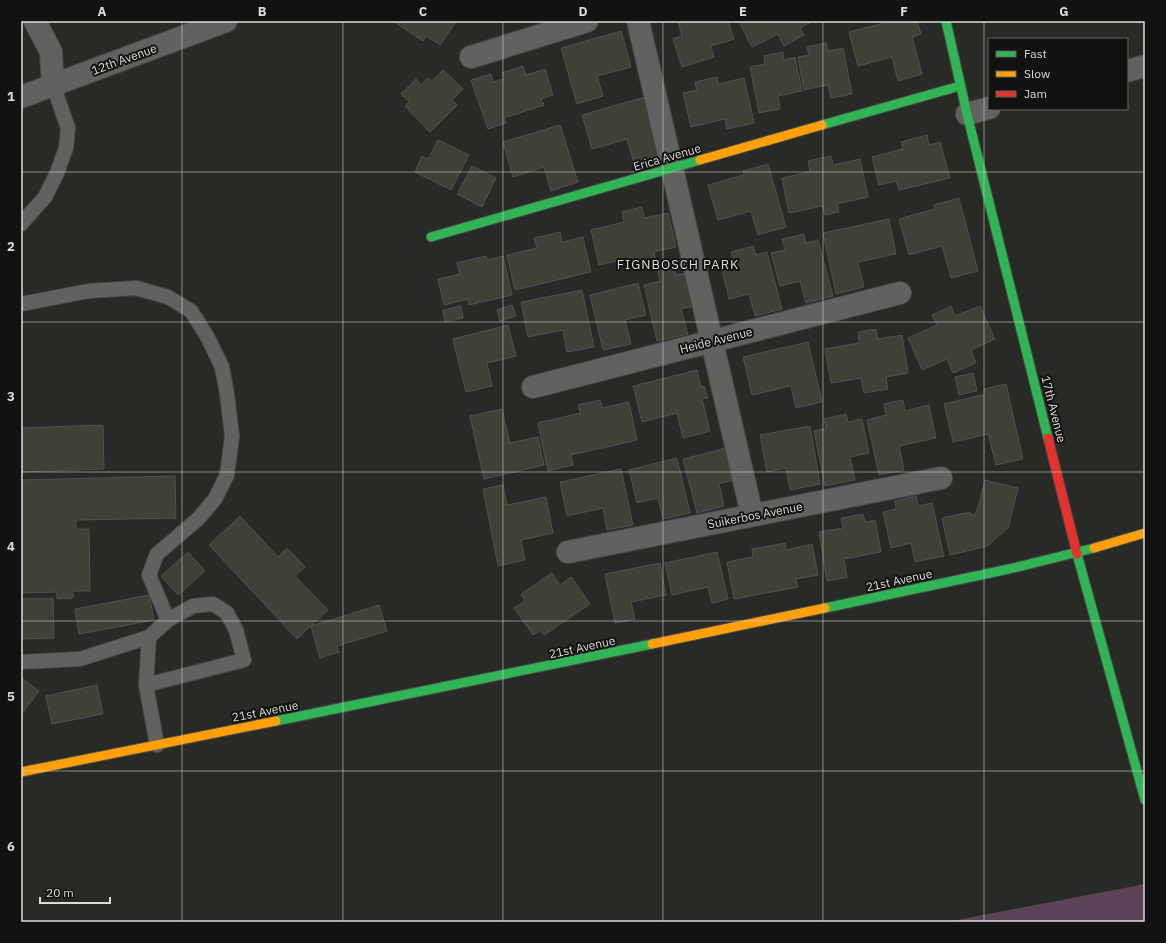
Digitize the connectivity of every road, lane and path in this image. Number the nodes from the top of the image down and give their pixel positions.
1 (35, 21) edge
2 (226, 21) edge
3 (587, 21) edge
4 (638, 21) edge
5 (946, 21) edge
6 (471, 57) dead end
7 (1145, 66) edge
8 (1128, 71) edge
9 (53, 85) junction
10 (960, 86) junction
11 (21, 97) edge
12 (988, 108) edge
13 (967, 114) junction
14 (672, 168) junction
15 (21, 224) edge
16 (430, 237) dead end
17 (900, 294) dead end
18 (21, 304) edge
19 (712, 341) junction
20 (533, 387) dead end
21 (941, 478) dead end
22 (752, 516) junction
23 (1145, 532) edge
24 (568, 552) dead end
25 (1077, 553) junction
26 (168, 620) junction
27 (149, 637) junction
28 (21, 662) edge
29 (146, 685) junction
30 (157, 745) junction
31 (21, 772) edge
32 (1145, 800) edge

1 - 9 street
2 - 9 street, 12th Avenue
3 - 6 street
4 - 14 street
5 - 10 street, 17th Avenue
7 - 8 street
9 - 11 street, 12th Avenue
9 - 15 lane
10 - 13 street, 17th Avenue
10 - 14 street, Erica Avenue
12 - 13 street
13 - 25 street, 17th Avenue
14 - 16 street, Erica Avenue
14 - 19 street
17 - 19 street, Heide Avenue
18 - 26 lane
19 - 20 street, Heide Avenue
19 - 22 street
21 - 22 street, Suikerbos Avenue
22 - 24 street, Suikerbos Avenue
23 - 25 street, 21st Avenue
25 - 30 street, 21st Avenue
25 - 32 street, 17th Avenue
26 - 27 lane
26 - 29 lane
27 - 28 lane
27 - 29 lane
29 - 30 lane
30 - 31 street, 21st Avenue

